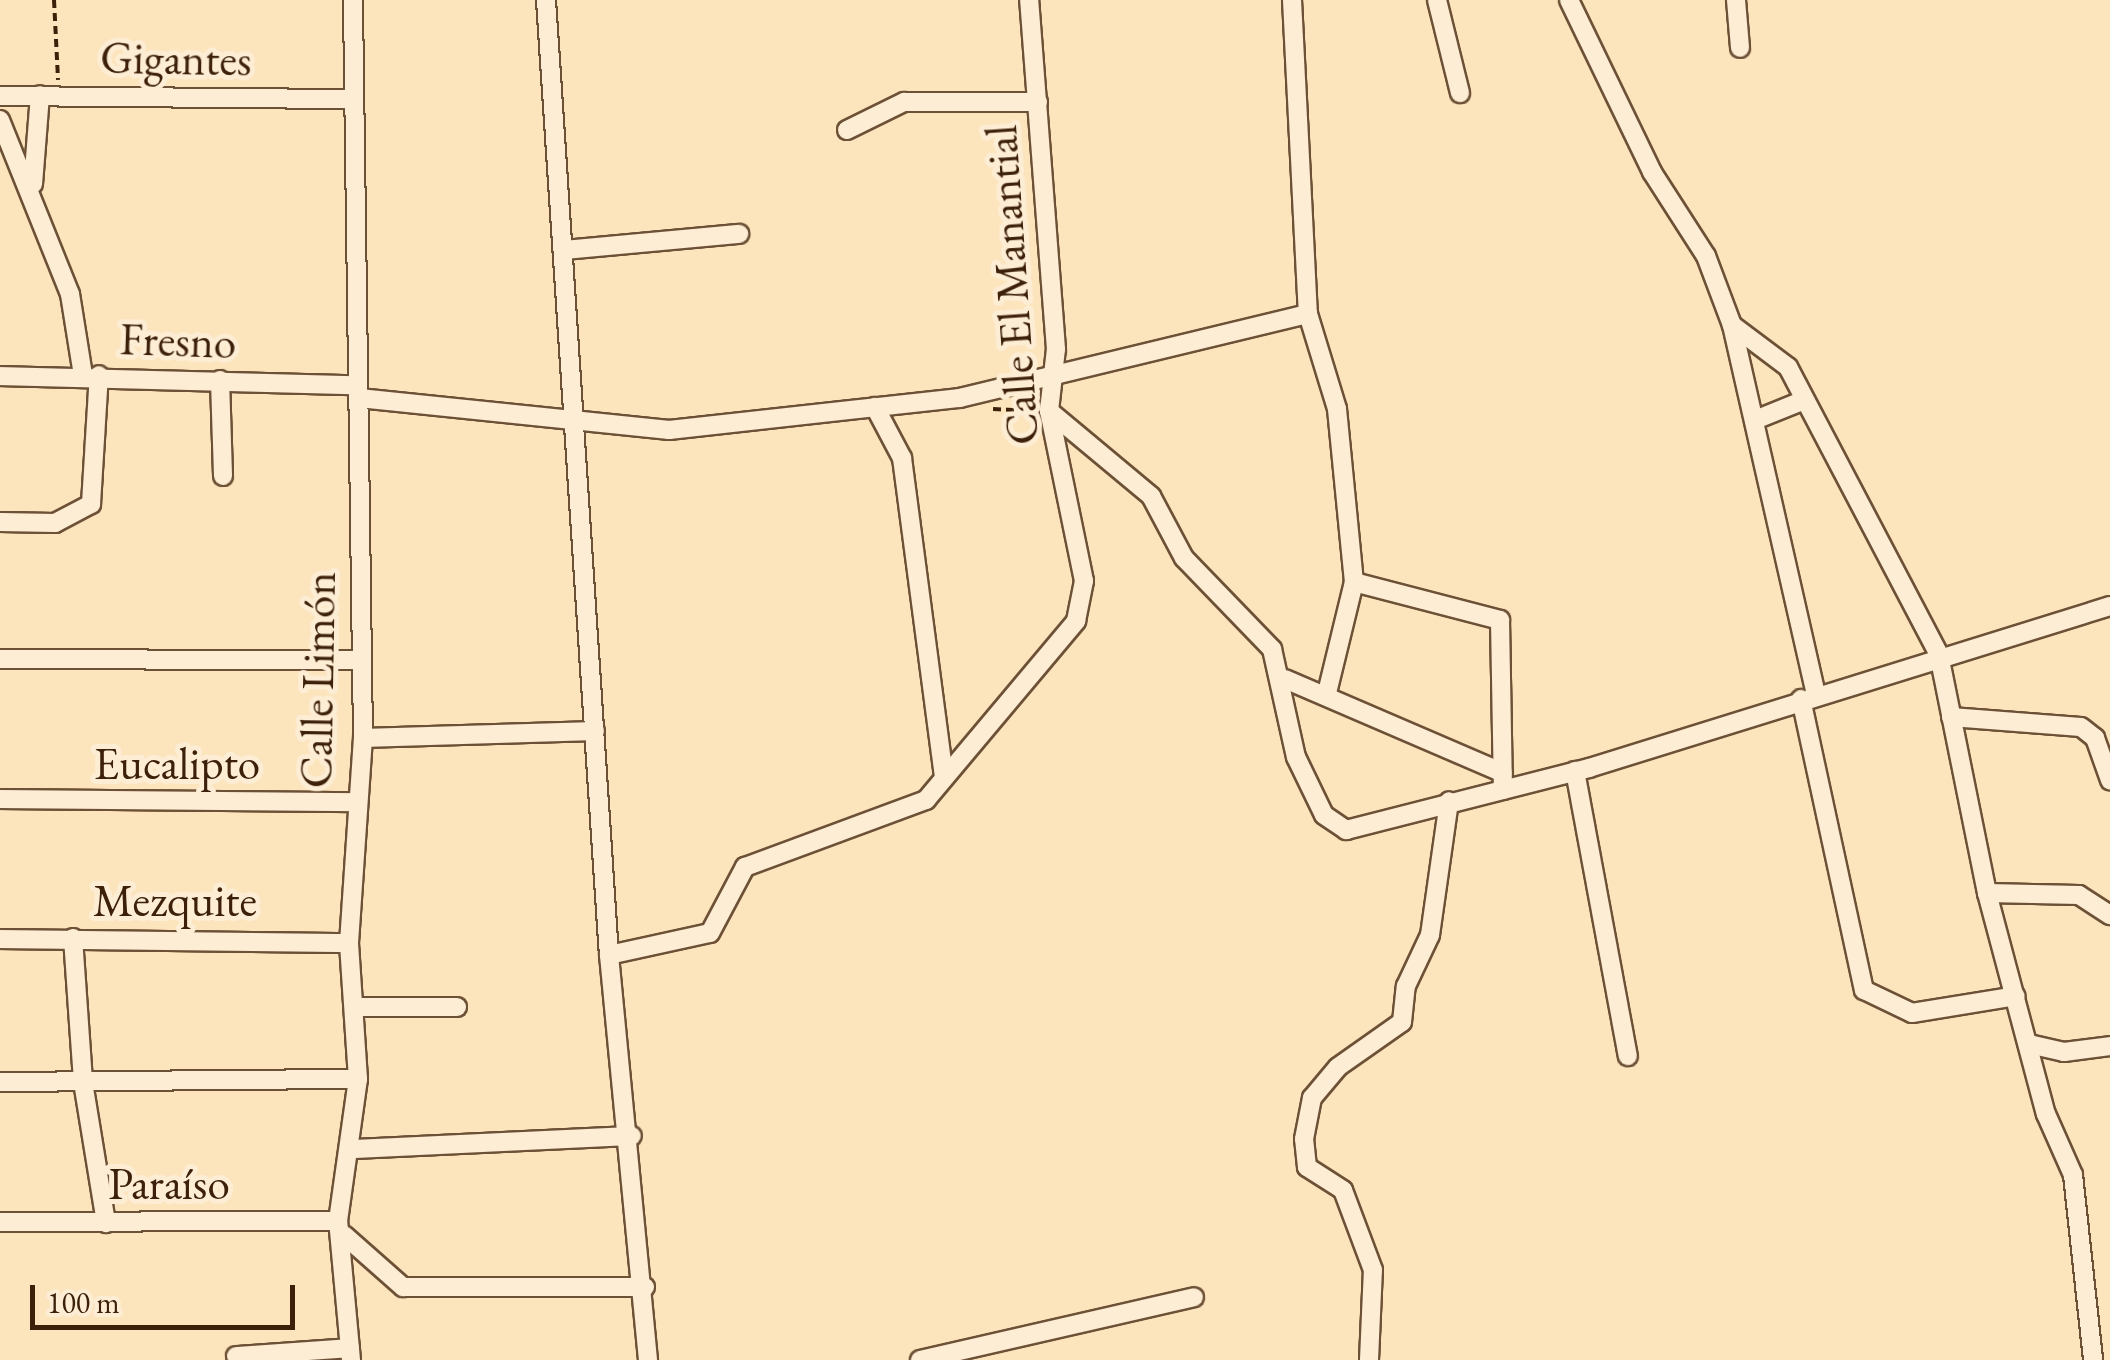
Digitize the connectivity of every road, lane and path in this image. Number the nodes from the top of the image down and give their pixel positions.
1 (54, 0) edge
2 (352, 0) edge
3 (546, 0) edge
4 (1029, 0) edge
5 (1292, 0) edge
6 (1437, 0) edge
7 (1569, 0) edge
8 (1736, 0) edge
9 (1740, 48) dead end
10 (1460, 93) dead end
11 (50, 95) junction
12 (0, 96) edge
13 (352, 99) junction
14 (1038, 102) junction
15 (0, 120) edge
16 (847, 130) dead end
17 (33, 184) junction
18 (739, 234) dead end
19 (566, 250) junction
20 (1308, 314) junction
21 (1732, 325) junction
22 (1050, 371) junction
23 (91, 375) junction
24 (0, 376) edge
25 (220, 380) junction
26 (356, 392) junction
27 (960, 398) junction
28 (1802, 402) junction
29 (875, 407) junction
30 (1049, 410) junction
31 (574, 416) junction
32 (1755, 420) junction
33 (223, 476) dead end
34 (0, 522) edge
35 (1354, 582) junction
36 (2110, 606) edge
37 (1939, 655) junction
38 (0, 660) edge
39 (358, 660) junction
40 (1284, 679) junction
41 (1327, 693) junction
42 (1809, 697) junction
43 (1951, 716) junction
44 (595, 731) junction
45 (363, 738) junction
46 (1575, 771) junction
47 (944, 776) junction
48 (2110, 780) edge
49 (1503, 781) junction
50 (0, 799) edge
51 (1449, 801) junction
52 (353, 802) junction
53 (1987, 893) junction
54 (2110, 915) edge
55 (73, 938) junction
56 (0, 939) edge
57 (349, 942) junction
58 (609, 955) junction
59 (2016, 996) junction
60 (356, 1006) junction
61 (457, 1007) dead end
62 (2029, 1044) junction
63 (2110, 1046) edge
64 (1628, 1056) dead end
65 (358, 1079) junction
66 (0, 1082) edge
67 (83, 1082) junction
68 (632, 1136) junction
69 (353, 1149) junction
70 (0, 1222) edge
71 (106, 1223) junction
72 (341, 1228) junction
73 (646, 1287) junction
74 (1194, 1297) dead end
75 (351, 1354) edge
76 (236, 1356) dead end
77 (648, 1360) edge
78 (920, 1360) edge
79 (1369, 1360) edge
80 (2093, 1360) edge

1 - 11 path
2 - 13 street, Calle Limón
3 - 19 street
4 - 14 street, Calle El Manantial
5 - 20 street
6 - 10 street
7 - 21 street
8 - 9 street
11 - 12 street, Gigantes
11 - 13 street, Gigantes
11 - 17 street
13 - 26 street, Calle Limón
14 - 16 street
14 - 22 street, Calle El Manantial
15 - 17 street
17 - 23 street
18 - 19 street
19 - 31 street
20 - 22 street, Fresno
20 - 35 street
21 - 28 street
21 - 32 street
22 - 27 street, Fresno
22 - 30 street, Calle El Manantial
23 - 24 street, Fresno
23 - 25 street, Fresno
23 - 34 street
25 - 26 street, Fresno
25 - 33 street
26 - 31 street, Fresno
26 - 39 street, Calle Limón
27 - 29 street, Fresno
27 - 30 path
28 - 32 street
28 - 37 street
29 - 31 street, Fresno
29 - 47 street
30 - 40 street
30 - 47 street, Calle El Manantial
31 - 44 street
32 - 42 street
35 - 41 street
35 - 49 street
36 - 37 street
37 - 42 street
37 - 43 street
38 - 39 street
39 - 45 street, Calle Limón
40 - 41 street
40 - 51 street
41 - 49 street
42 - 46 street
42 - 59 street
43 - 48 street
43 - 53 street
44 - 45 street
44 - 58 street
45 - 52 street, Calle Limón
46 - 49 street
46 - 64 street
47 - 58 street
49 - 51 street
50 - 52 street, Eucalipto
51 - 79 street
52 - 57 street, Calle Limón
53 - 54 street
53 - 59 street
55 - 56 street, Mezquite
55 - 57 street, Mezquite
55 - 67 street
57 - 60 street, Calle Limón
58 - 68 street
59 - 62 street
60 - 61 street
60 - 65 street, Calle Limón
62 - 63 street
62 - 80 street
65 - 67 street
65 - 69 street, Calle Limón
66 - 67 street
67 - 71 street
68 - 69 street
68 - 73 street
69 - 72 street, Calle Limón
70 - 71 street, Paraíso
71 - 72 street, Paraíso
72 - 73 street
72 - 75 street, Calle Limón
73 - 77 street
74 - 78 street
75 - 76 street

